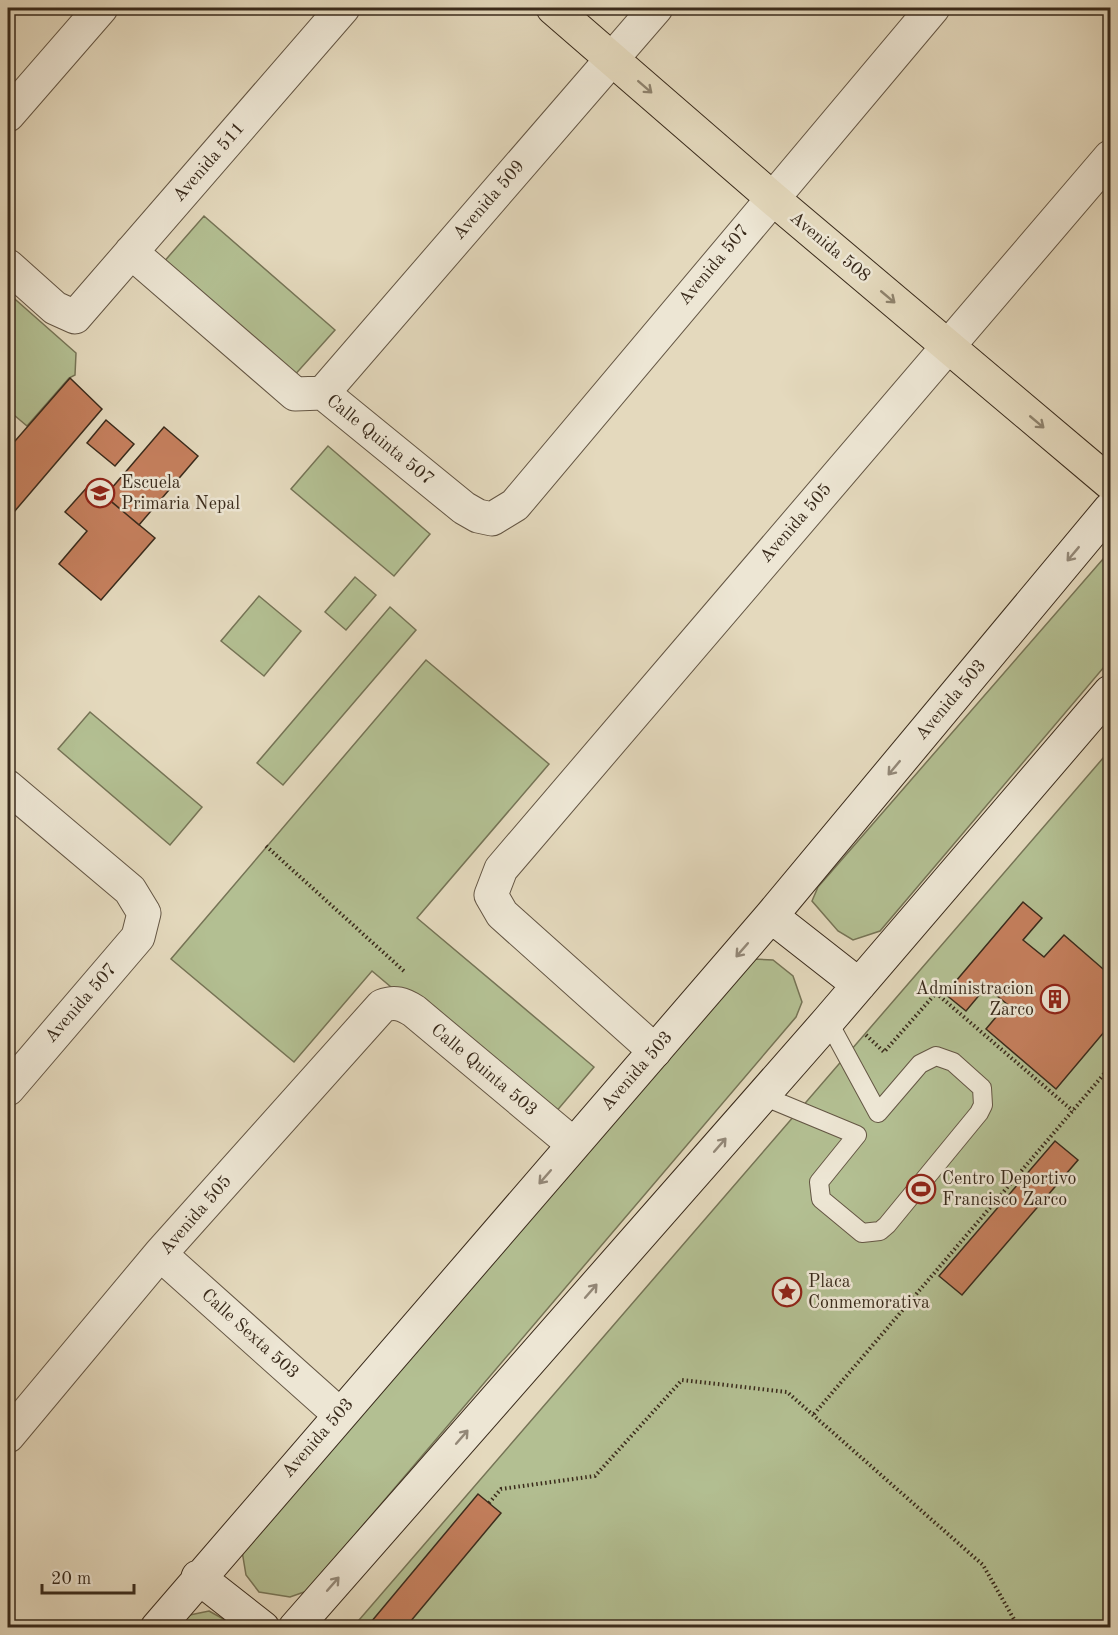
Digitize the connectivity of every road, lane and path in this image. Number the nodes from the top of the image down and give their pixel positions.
1 (101, 8) edge
2 (343, 8) edge
3 (553, 8) edge
4 (656, 8) edge
5 (933, 8) edge
6 (611, 58) junction
7 (8, 115) edge
8 (1110, 157) edge
9 (771, 197) junction
10 (132, 252) junction
11 (8, 266) edge
12 (947, 347) junction
13 (323, 393) junction
14 (1110, 483) edge
15 (1110, 509) edge
16 (492, 519) joint
17 (1110, 692) edge
18 (8, 787) edge
19 (266, 846) dead end
20 (771, 916) junction
21 (859, 985) junction
22 (398, 1003) junction
23 (828, 1021) junction
24 (655, 1051) junction
25 (1110, 1067) edge
26 (8, 1089) edge
27 (763, 1095) junction
28 (878, 1113) junction
29 (857, 1135) junction
30 (573, 1144) junction
31 (160, 1254) junction
32 (339, 1414) junction
33 (814, 1414) junction
34 (8, 1436) edge
35 (489, 1503) dead end
36 (198, 1577) junction
37 (157, 1628) edge
38 (263, 1628) edge
39 (295, 1628) edge
40 (1019, 1628) edge

1 - 7 street
2 - 10 street, Avenida 511
3 - 6 main road, Avenida 508
4 - 6 street, Avenida 509
5 - 9 street, Avenida 507
6 -> 9 main road, Avenida 508
6 - 13 street, Avenida 509
8 - 12 street, Avenida 505
9 -> 12 main road, Avenida 508
9 - 16 street, Avenida 507
10 - 11 street, Avenida 511
10 - 13 street, Calle Quinta 507
12 -> 14 main road, Avenida 508
12 - 24 street, Avenida 505
13 - 16 street, Calle Quinta 507
15 -> 20 street, Avenida 503
17 - 21 street
18 - 26 street, Avenida 507
19 - 22 path
20 - 21 street
20 -> 24 street, Avenida 503
21 - 23 street
22 - 30 street, Calle Quinta 503
22 - 31 street, Avenida 505
23 - 27 street
23 - 28 lane
24 - 30 street, Avenida 503
25 - 33 path
27 - 29 lane
39 -> 27 street
28 - 29 lane
28 - 29 lane
30 -> 32 street, Avenida 503
31 - 32 street, Calle Sexta 503
31 - 34 street, Avenida 505
32 - 36 street, Avenida 503
33 - 35 path
33 - 40 path
36 - 37 street, Avenida 503
36 - 38 street

